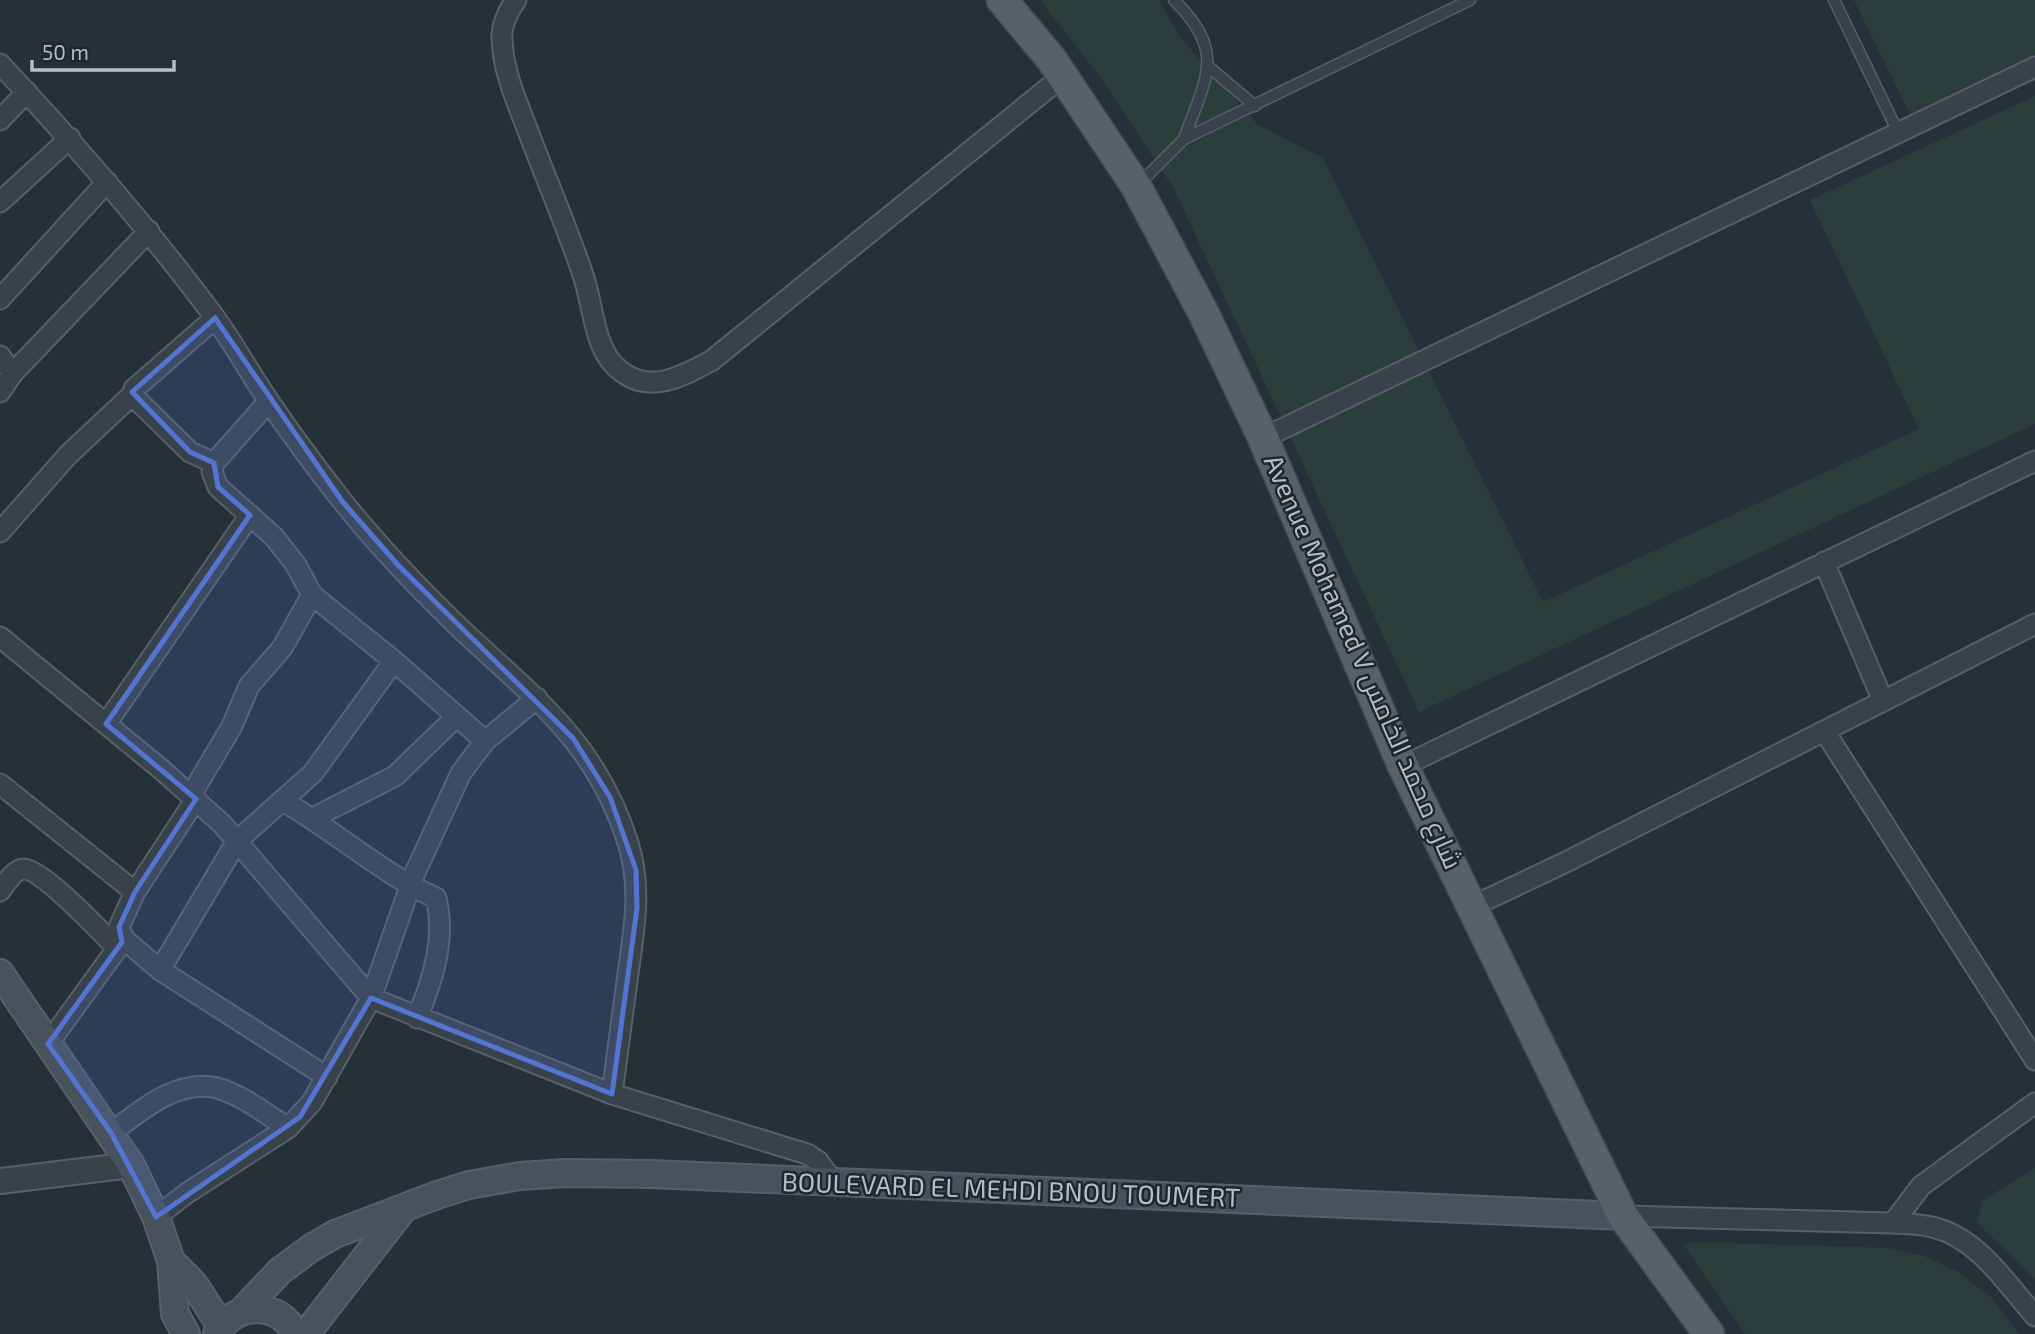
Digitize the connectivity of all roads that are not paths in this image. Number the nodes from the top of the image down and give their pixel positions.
1 (516, 0) edge
2 (1002, 0) edge
3 (1174, 0) edge
4 (1470, 0) edge
5 (1834, 0) edge
6 (0, 64) edge
7 (1209, 67) junction
8 (2035, 67) edge
9 (1063, 76) junction
10 (27, 92) junction
11 (1255, 106) junction
12 (0, 120) edge
13 (1898, 132) junction
14 (70, 138) junction
15 (1184, 139) junction
16 (107, 182) junction
17 (1136, 187) junction
18 (0, 202) edge
19 (149, 231) junction
20 (0, 299) edge
21 (215, 318) junction
22 (0, 356) edge
23 (13, 373) junction
24 (0, 392) edge
25 (132, 395) junction
26 (269, 401) junction
27 (1263, 438) junction
28 (2035, 461) edge
29 (214, 463) junction
30 (250, 515) junction
31 (0, 532) edge
32 (1824, 562) junction
33 (312, 596) junction
34 (2035, 624) edge
35 (2, 643) edge
36 (394, 661) junction
37 (537, 698) junction
38 (1883, 701) junction
39 (456, 717) junction
40 (106, 724) junction
41 (1825, 732) junction
42 (485, 741) junction
43 (1403, 766) junction
44 (0, 784) edge
45 (193, 797) junction
46 (283, 801) junction
47 (313, 818) junction
48 (237, 841) junction
49 (410, 886) junction
50 (0, 891) edge
51 (135, 892) junction
52 (1473, 906) junction
53 (121, 944) junction
54 (160, 970) junction
55 (0, 973) edge
56 (371, 998) junction
57 (417, 1018) junction
58 (48, 1044) junction
59 (2035, 1060) edge
60 (327, 1077) junction
61 (612, 1094) junction
62 (2035, 1103) edge
63 (288, 1128) junction
64 (111, 1133) junction
65 (131, 1165) junction
66 (0, 1181) edge
67 (834, 1182) junction
68 (404, 1209) junction
69 (1623, 1216) junction
70 (156, 1217) junction
71 (1894, 1223) junction
72 (171, 1261) junction
73 (2035, 1315) edge
74 (227, 1324) edge
75 (186, 1334) edge
76 (295, 1334) edge
77 (306, 1334) edge
78 (1709, 1334) edge

1 - 9 street
2 - 9 main road, Avenue Mohamed V شارع محمد الخامس
3 - 7 lane
4 - 11 lane
5 - 13 lane
6 - 10 street
7 - 11 lane
7 - 15 lane
8 - 13 street
9 - 17 main road, Avenue Mohamed V شارع محمد الخامس
10 - 12 street
10 - 14 street
11 - 15 lane
13 - 27 street
14 - 16 street
14 - 18 street
15 - 17 lane
16 - 19 street
16 - 20 street
17 - 27 main road, Avenue Mohamed V شارع محمد الخامس
19 - 21 street
19 - 23 street
21 - 25 street
21 - 26 street
22 - 23 street
23 - 24 street
25 - 29 street
25 - 31 street
26 - 29 street
26 - 37 street
27 - 43 main road, Avenue Mohamed V شارع محمد الخامس
28 - 32 street
29 - 30 street
30 - 33 street
30 - 40 street
32 - 38 street
32 - 43 street
33 - 36 street
33 - 45 street
34 - 38 street
35 - 40 street
36 - 39 street
36 - 46 street
37 - 42 street
37 - 61 street
38 - 41 street
39 - 42 street
39 - 47 street
40 - 45 street
41 - 52 street
41 - 59 street
42 - 49 street
43 - 52 main road, Avenue Mohamed V شارع محمد الخامس
44 - 51 street
45 - 48 street
45 - 51 street
46 - 47 street
46 - 48 street
47 - 49 street
48 - 54 street
48 - 56 street
49 - 56 street
49 - 57 street
50 - 53 street
51 - 53 street
52 - 69 main road, Avenue Mohamed V شارع محمد الخامس
53 - 54 street
53 - 58 street
54 - 60 street
55 - 58 main road
56 - 57 street
56 - 60 street
57 - 61 street
58 - 64 main road
60 - 63 street
61 - 67 street
62 - 71 street
63 - 64 street
63 - 70 street
64 - 65 main road
65 - 66 street
65 - 70 main road
67 - 68 main road, BOULEVARD EL MEHDI BNOU TOUMERT
67 - 69 main road, BOULEVARD EL MEHDI BNOU TOUMERT
68 - 74 main road, BOULEVARD EL MEHDI BNOU TOUMERT
68 - 77 main road
69 - 71 street
69 - 78 main road, Avenue Mohamed V شارع محمد الخامس
70 - 72 main road
71 - 73 street
72 - 74 main road
72 - 75 main road
74 - 76 main road

